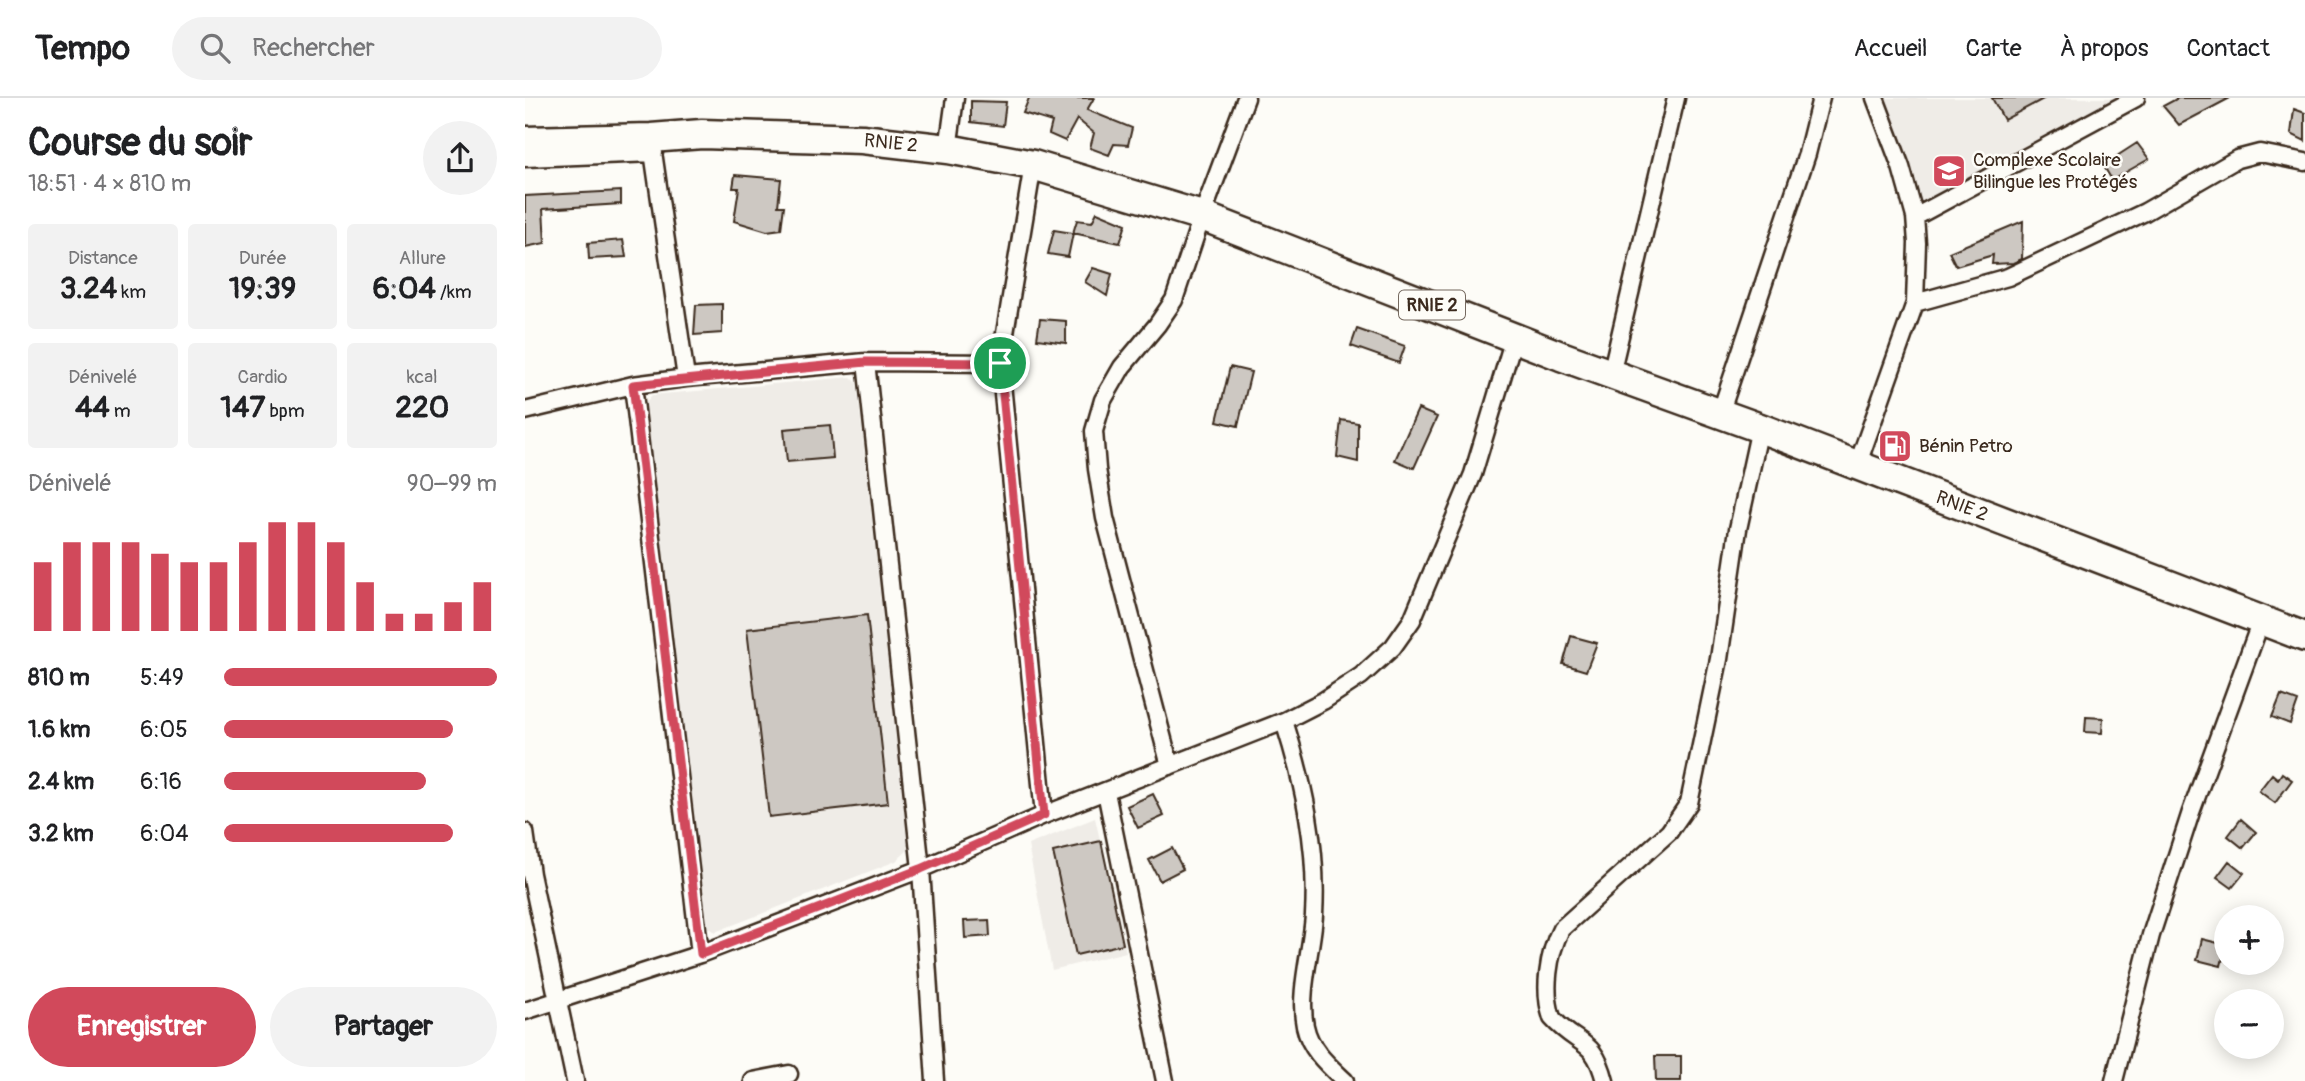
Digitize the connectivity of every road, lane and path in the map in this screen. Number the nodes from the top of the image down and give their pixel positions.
1 (955, 98) edge
2 (1246, 98) edge
3 (1676, 98) edge
4 (1821, 98) edge
5 (1875, 98) edge
6 (2136, 98) edge
7 (525, 141) edge
8 (653, 146) junction
9 (948, 149) junction
10 (525, 158) edge
11 (2305, 162) edge
12 (1033, 165) junction
13 (1202, 216) junction
14 (1916, 217) junction
15 (1915, 303) junction
16 (1514, 338) junction
17 (866, 362) junction
18 (1000, 363) junction
19 (1611, 374) junction
20 (686, 378) junction
21 (633, 385) junction
22 (525, 411) edge
23 (1720, 414) junction
24 (1760, 428) junction
25 (1857, 466) junction
26 (2261, 621) junction
27 (2305, 637) edge
28 (1284, 721) junction
29 (1170, 766) junction
30 (1106, 793) junction
31 (1044, 815) junction
32 (525, 832) edge
33 (921, 869) junction
34 (701, 954) junction
35 (558, 999) junction
36 (525, 1011) edge
37 (789, 1074) dead end
38 (575, 1081) edge
39 (753, 1081) edge
40 (935, 1081) edge
41 (1165, 1081) edge
42 (1345, 1081) edge
43 (1605, 1081) edge
44 (2114, 1081) edge

1 - 9 street
2 - 13 street
3 - 19 street
4 - 23 street
5 - 14 street
6 - 14 street
7 - 8 highway, RNIE 2 / RNIE 2
8 - 9 highway, RNIE 2 / RNIE 2
8 - 10 street
8 - 20 street
9 - 12 highway, RNIE 2 / RNIE 2
11 - 15 street
12 - 13 highway, RNIE 2 / RNIE 2
12 - 18 street
13 - 16 highway, RNIE 2 / RNIE 2
13 - 29 street
14 - 15 street
15 - 25 street
16 - 19 highway, RNIE 2 / RNIE 2
16 - 28 street
17 - 18 street
17 - 20 street
17 - 33 street
18 - 31 street
19 - 23 highway, RNIE 2 / RNIE 2
20 - 21 street
21 - 22 street
21 - 34 street
23 - 24 highway, RNIE 2 / RNIE 2
24 - 25 highway, RNIE 2 / RNIE 2
24 - 43 street
25 - 26 highway, RNIE 2 / RNIE 2
26 - 27 highway, RNIE 2 / RNIE 2
26 - 44 street
28 - 29 street
28 - 42 street
29 - 30 street
30 - 31 street
30 - 41 street
31 - 33 street
32 - 35 street
33 - 34 street
33 - 40 street
34 - 35 street
35 - 36 street
35 - 38 street
37 - 39 street

